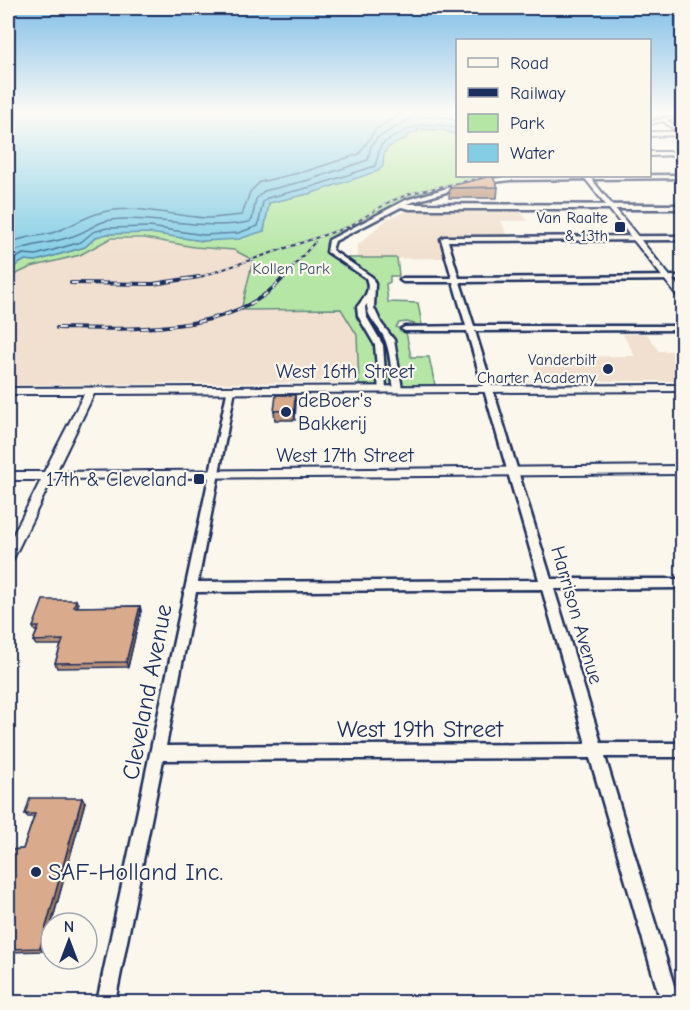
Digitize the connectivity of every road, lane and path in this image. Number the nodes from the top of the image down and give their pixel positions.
1 (541, 177) edge
2 (588, 177) edge
3 (651, 177) edge
4 (682, 177) edge
5 (401, 205) junction
6 (609, 205) junction
7 (682, 205) edge
8 (636, 238) junction
9 (682, 238) edge
10 (669, 278) junction
11 (682, 278) edge
12 (457, 279) junction
13 (403, 280) dead end
14 (370, 295) junction
15 (682, 296) edge
16 (682, 328) edge
17 (405, 329) dead end
18 (472, 329) junction
19 (489, 388) junction
20 (682, 388) edge
21 (382, 389) junction
22 (398, 389) junction
23 (231, 390) junction
24 (8, 391) edge
25 (90, 391) junction
26 (682, 470) edge
27 (514, 472) junction
28 (214, 473) junction
29 (8, 476) edge
30 (49, 476) junction
31 (8, 556) edge
32 (682, 583) edge
33 (548, 584) junction
34 (191, 587) junction
35 (682, 750) edge
36 (596, 751) junction
37 (158, 753) junction
38 (106, 1002) edge
39 (670, 1002) edge

1 - 5 street
2 - 6 street
3 - 4 street
5 - 6 street
5 - 14 street
6 - 7 street
6 - 8 street
8 - 9 street
8 - 10 street
8 - 12 street, Harrison Avenue
10 - 11 street
10 - 12 street
10 - 15 street
12 - 13 street
12 - 18 street, Harrison Avenue
14 - 21 street
14 - 22 street
16 - 18 street
17 - 18 street
18 - 19 street, Harrison Avenue
19 - 20 street, West 16th Street
19 - 22 street, West 16th Street
19 - 27 street, Harrison Avenue
21 - 22 street, West 16th Street
21 - 23 street, West 16th Street
23 - 25 street, West 16th Street
23 - 28 street, Cleveland Avenue
24 - 25 street, West 16th Street
25 - 30 street
26 - 27 street, West 17th Street
27 - 28 street, West 17th Street
27 - 33 street, Harrison Avenue
28 - 30 street, West 17th Street
28 - 34 street, Cleveland Avenue
29 - 30 street, West 17th Street
30 - 31 street
32 - 33 street
33 - 34 street
33 - 36 street, Harrison Avenue
34 - 37 street, Cleveland Avenue
35 - 36 street, West 19th Street
36 - 37 street, West 19th Street
36 - 39 street, Harrison Avenue
37 - 38 street, Cleveland Avenue

